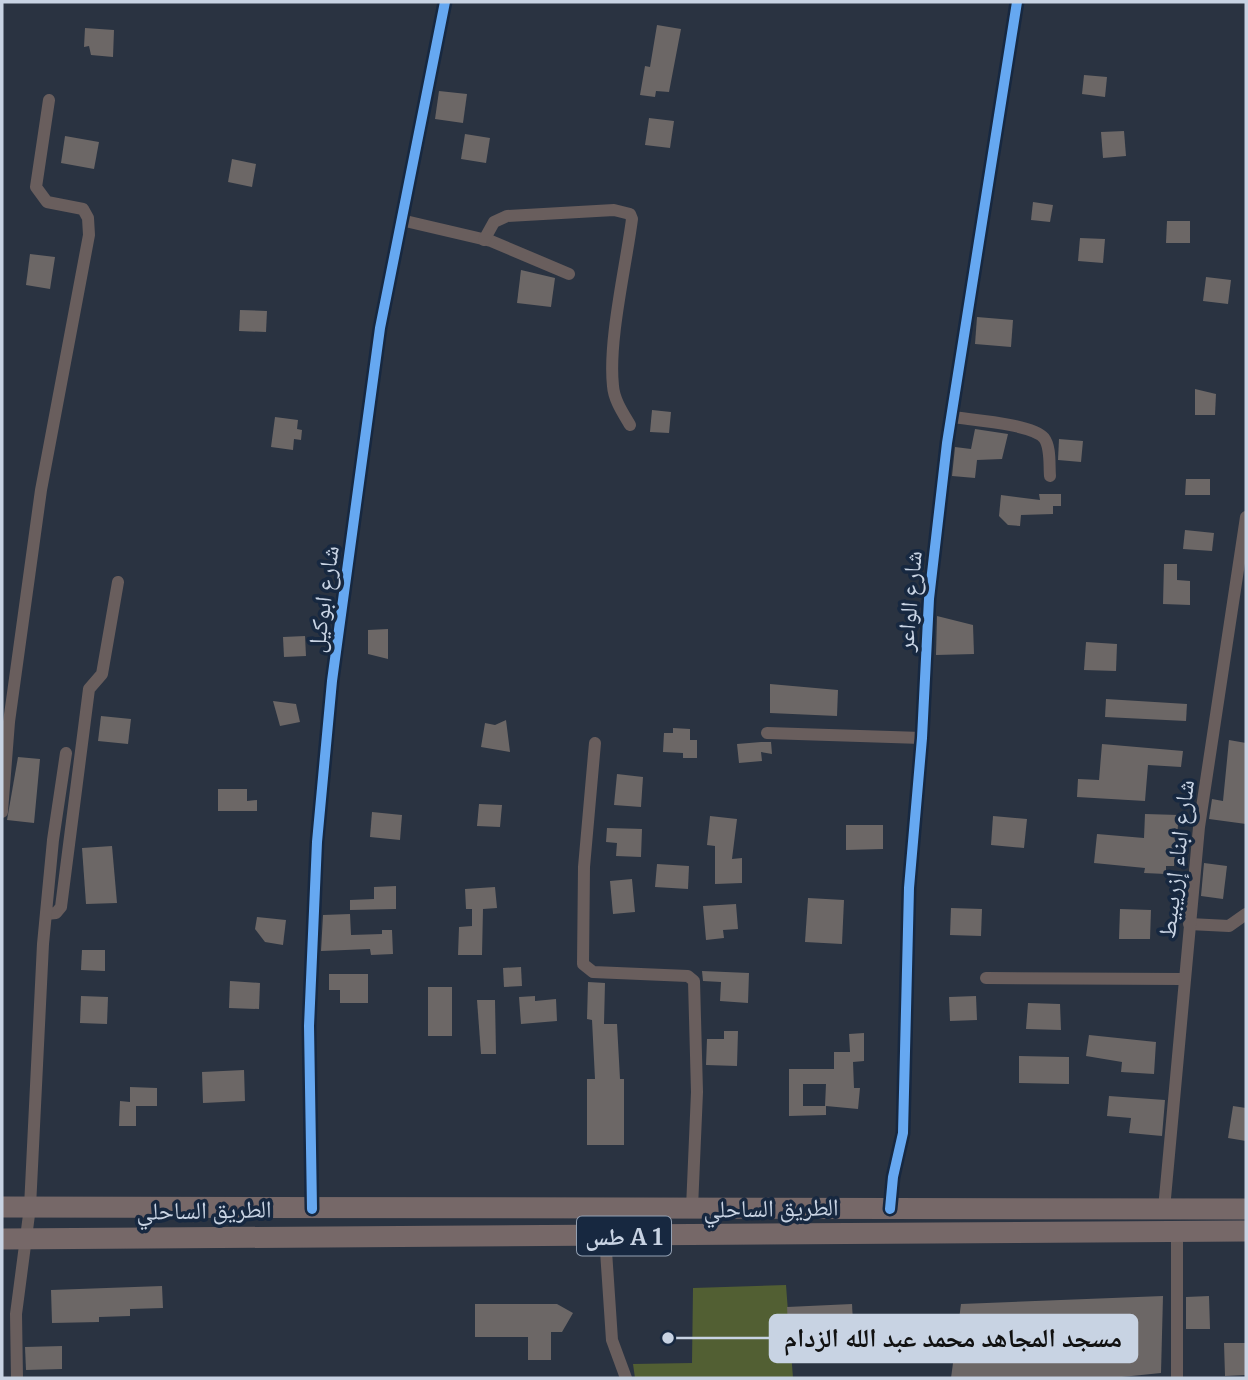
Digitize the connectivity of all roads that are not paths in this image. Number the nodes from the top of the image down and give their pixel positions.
1 (445, 2) edge
2 (1017, 2) edge
3 (49, 100) dead end
4 (401, 220) junction
5 (484, 240) junction
6 (569, 274) dead end
7 (953, 417) junction
8 (630, 425) dead end
9 (1050, 476) dead end
10 (1246, 517) edge
11 (118, 582) dead end
12 (768, 733) dead end
13 (922, 738) junction
14 (595, 743) dead end
15 (66, 753) dead end
16 (2, 812) edge
17 (46, 914) junction
18 (1246, 914) edge
19 (1189, 924) junction
20 (986, 978) dead end
21 (1183, 979) junction
22 (30, 1207) junction
23 (2, 1208) edge
24 (692, 1208) junction
25 (312, 1209) junction
26 (890, 1209) junction
27 (1164, 1209) junction
28 (1246, 1209) edge
29 (1177, 1230) junction
30 (1246, 1231) edge
31 (605, 1236) junction
32 (2, 1239) edge
33 (25, 1240) junction
34 (18, 1378) edge
35 (626, 1378) edge
36 (1177, 1378) edge

1 - 4 street, شارع ابوكيل
2 - 7 street, شارع الواعر
3 - 16 street
4 - 5 street
4 - 25 street, شارع ابوكيل
5 - 6 street
5 - 8 street
7 - 9 street
7 - 13 street, شارع الواعر
10 - 19 street, شارع ابناء إزريبيط
11 - 17 street
12 - 13 street
13 - 26 street, شارع الواعر
14 - 24 street
15 - 17 street
17 - 22 street
18 - 19 street
19 - 21 street, شارع ابناء إزريبيط
20 - 21 street
21 - 27 street, شارع ابناء إزريبيط
22 - 23 highway, الطريق الساحلي / طس A 1
22 - 25 highway, الطريق الساحلي / طس A 1
22 - 33 street
24 - 25 highway, الطريق الساحلي / طس A 1
24 - 26 highway, الطريق الساحلي / طس A 1
26 - 27 highway, الطريق الساحلي / طس A 1
27 - 28 highway, الطريق الساحلي / طس A 1
29 - 30 highway, الطريق الساحلي / طس A 1
29 - 31 highway, الطريق الساحلي / طس A 1
29 - 36 street
31 - 33 highway, الطريق الساحلي / طس A 1
31 - 35 street
32 - 33 highway, الطريق الساحلي / طس A 1
33 - 34 street

